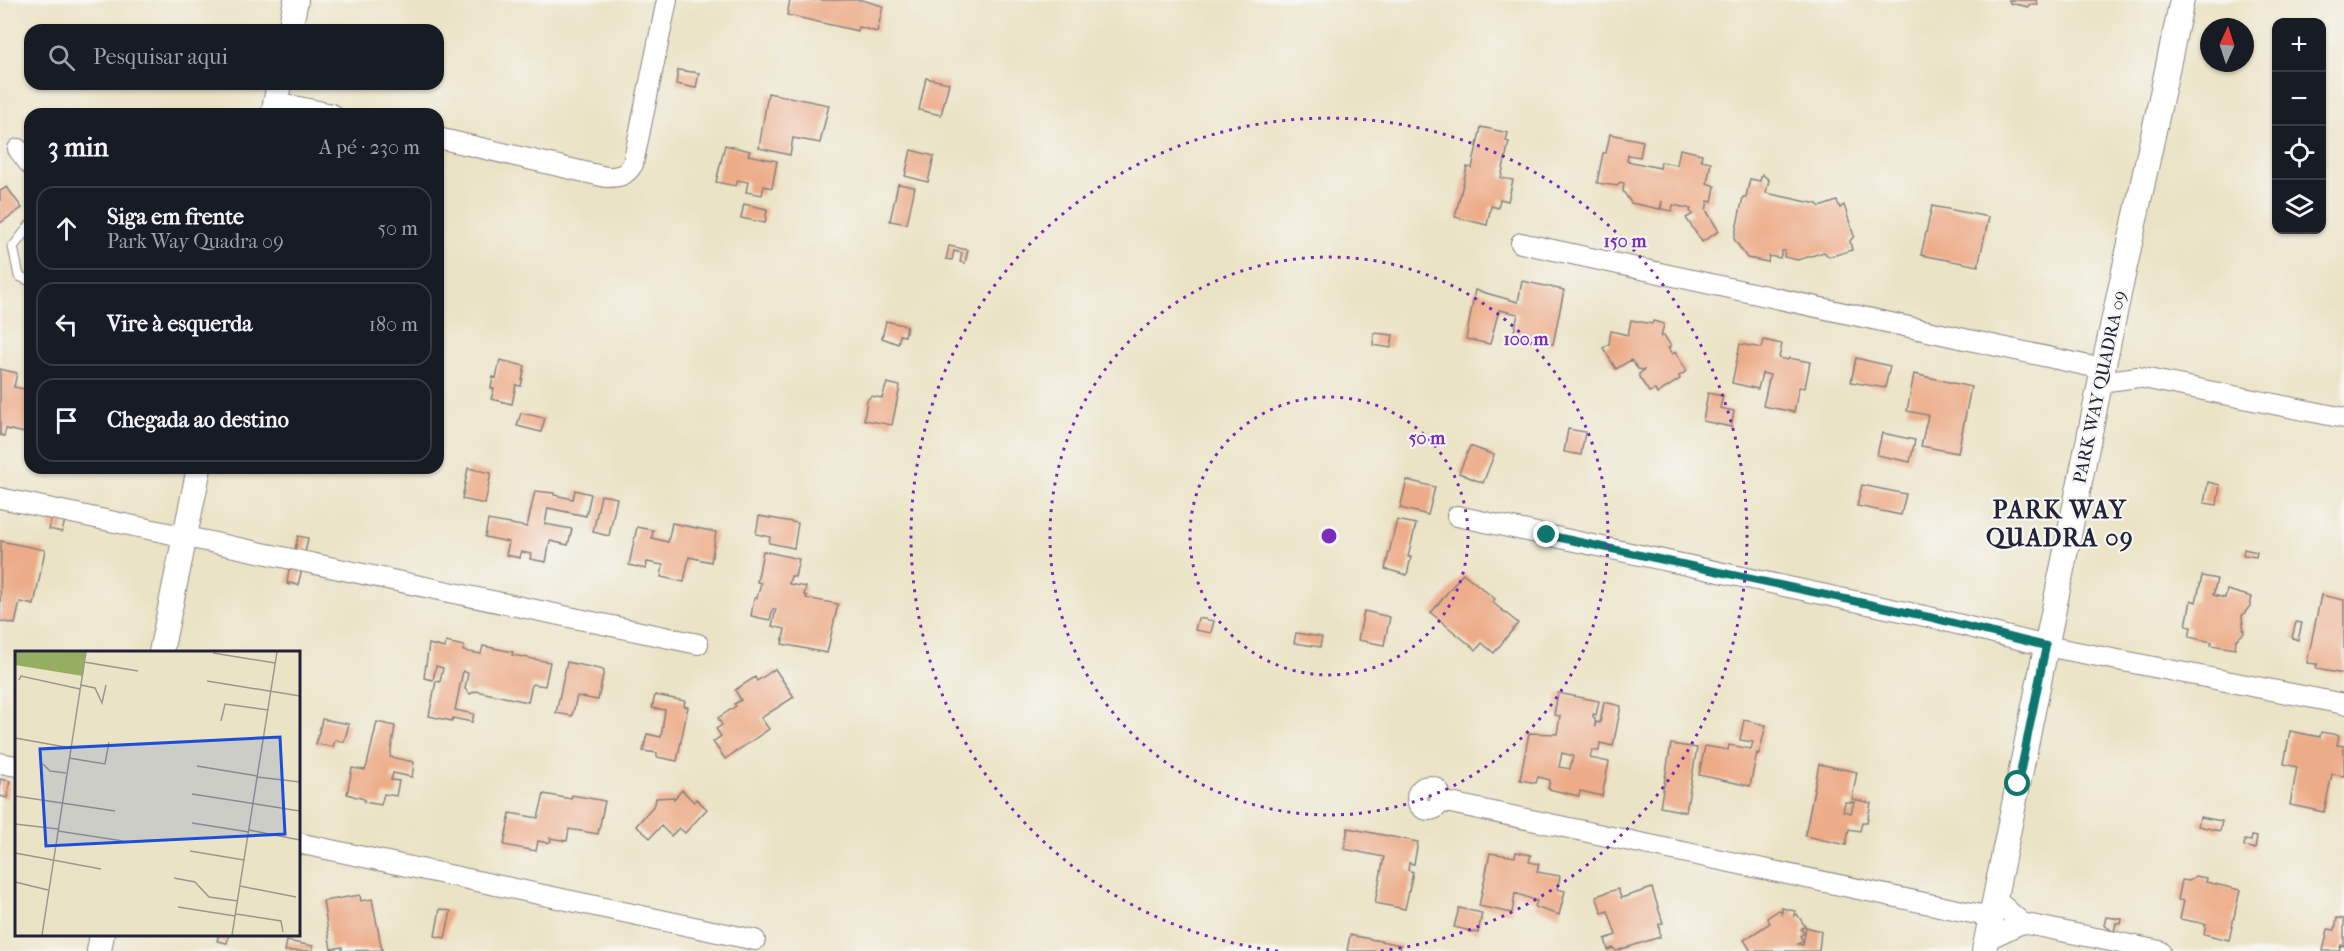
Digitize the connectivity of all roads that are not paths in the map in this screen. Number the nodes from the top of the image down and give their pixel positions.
1 (667, 0) edge
2 (2182, 0) edge
3 (276, 100) edge
4 (308, 108) edge
5 (444, 139) edge
6 (24, 233) edge
7 (1521, 243) dead end
8 (24, 278) edge
9 (2103, 368) junction
10 (2138, 377) junction
11 (2344, 418) edge
12 (198, 474) edge
13 (0, 498) edge
14 (1457, 516) dead end
15 (184, 537) junction
16 (698, 644) dead end
17 (2046, 646) junction
18 (161, 651) edge
19 (2344, 704) edge
20 (0, 763) edge
21 (15, 766) edge
22 (1441, 801) dead end
23 (300, 843) edge
24 (1993, 908) junction
25 (2022, 923) junction
26 (102, 936) edge
27 (755, 940) dead end
28 (1985, 946) edge
29 (99, 951) edge
30 (2160, 951) edge

1 - 5 street
2 - 9 street, PARK WAY QUADRA 09
3 - 4 street
6 - 8 lane
7 - 9 street
9 - 10 street
9 - 10 street
9 - 17 street, PARK WAY QUADRA 09
10 - 11 street
12 - 15 street
13 - 15 street
14 - 17 street
15 - 16 street
15 - 18 street
17 - 19 street
17 - 24 street, PARK WAY QUADRA 09
20 - 21 street
22 - 24 street
23 - 27 street
24 - 25 street
24 - 28 street, PARK WAY QUADRA 09
25 - 28 street
25 - 30 street
26 - 29 street

